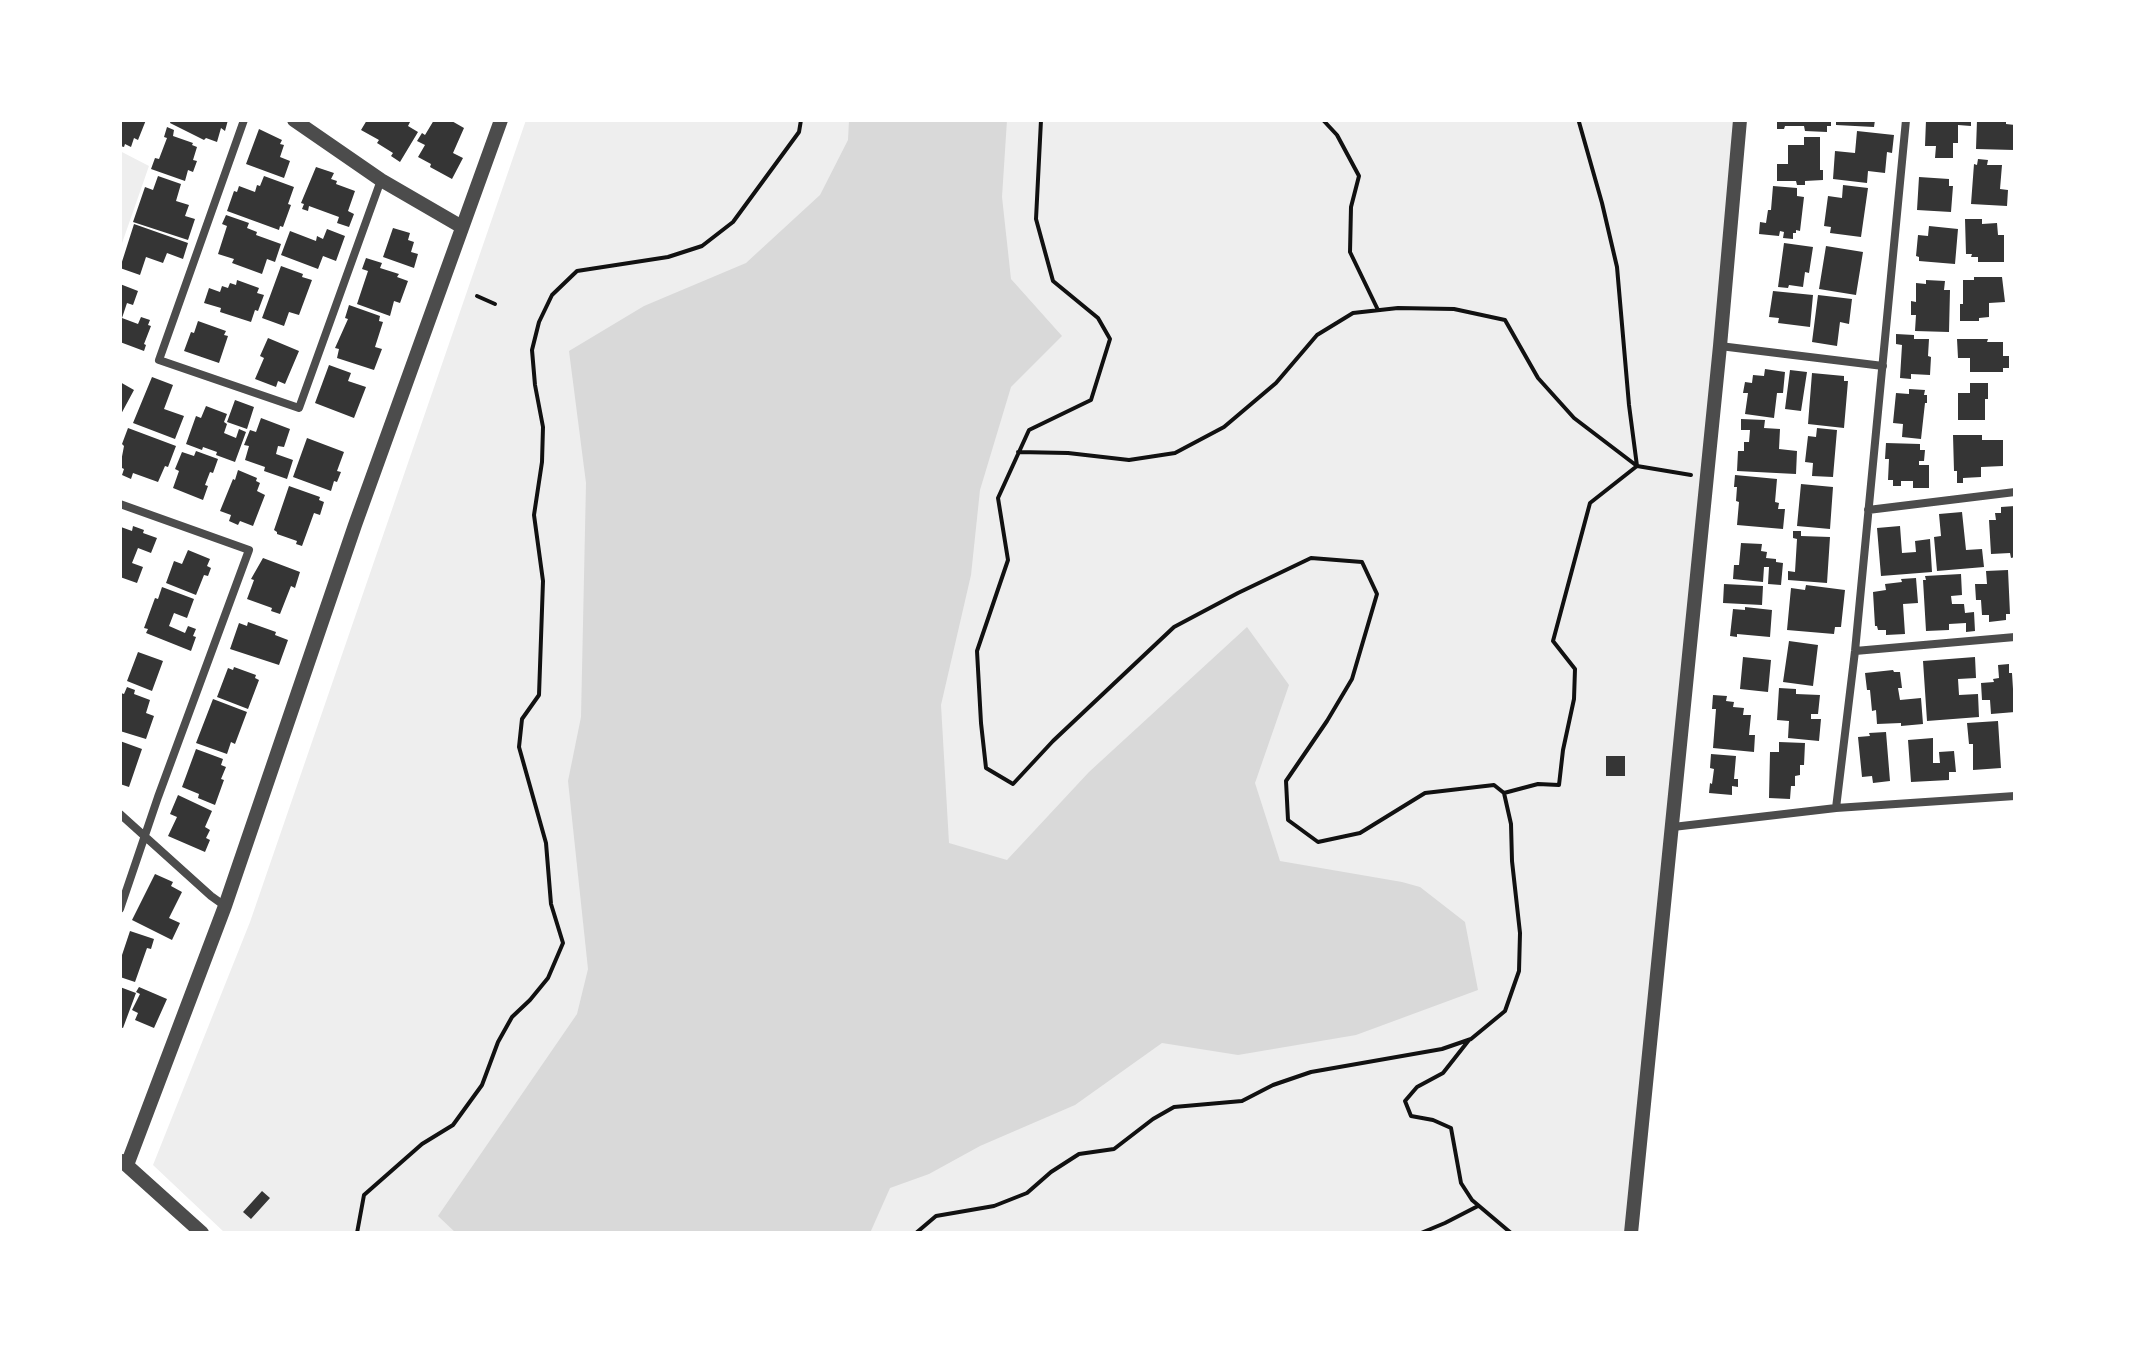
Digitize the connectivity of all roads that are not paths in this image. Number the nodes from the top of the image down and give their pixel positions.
1 (244, 120) edge
2 (294, 120) edge
3 (501, 120) edge
4 (1740, 120) edge
5 (1906, 120) edge
6 (381, 180) junction
7 (462, 227) junction
8 (1720, 346) junction
9 (1883, 366) junction
10 (2015, 492) edge
11 (120, 504) edge
12 (1868, 510) junction
13 (2015, 637) edge
14 (1855, 651) junction
15 (2015, 796) edge
16 (1836, 808) junction
17 (120, 814) edge
18 (1673, 827) junction
19 (146, 838) junction
20 (225, 906) junction
21 (120, 909) edge
22 (124, 1162) edge
23 (202, 1233) edge
24 (1631, 1233) edge

1 - 6 street
2 - 6 street
3 - 7 street
4 - 8 street
5 - 9 street
6 - 7 street
7 - 20 street
8 - 9 street
8 - 18 street
9 - 12 street
10 - 12 street
11 - 19 street
12 - 14 street
13 - 14 street
14 - 16 street
15 - 16 street
16 - 18 street
17 - 19 street
18 - 24 street
19 - 20 street
19 - 21 street
20 - 22 street
22 - 23 street

